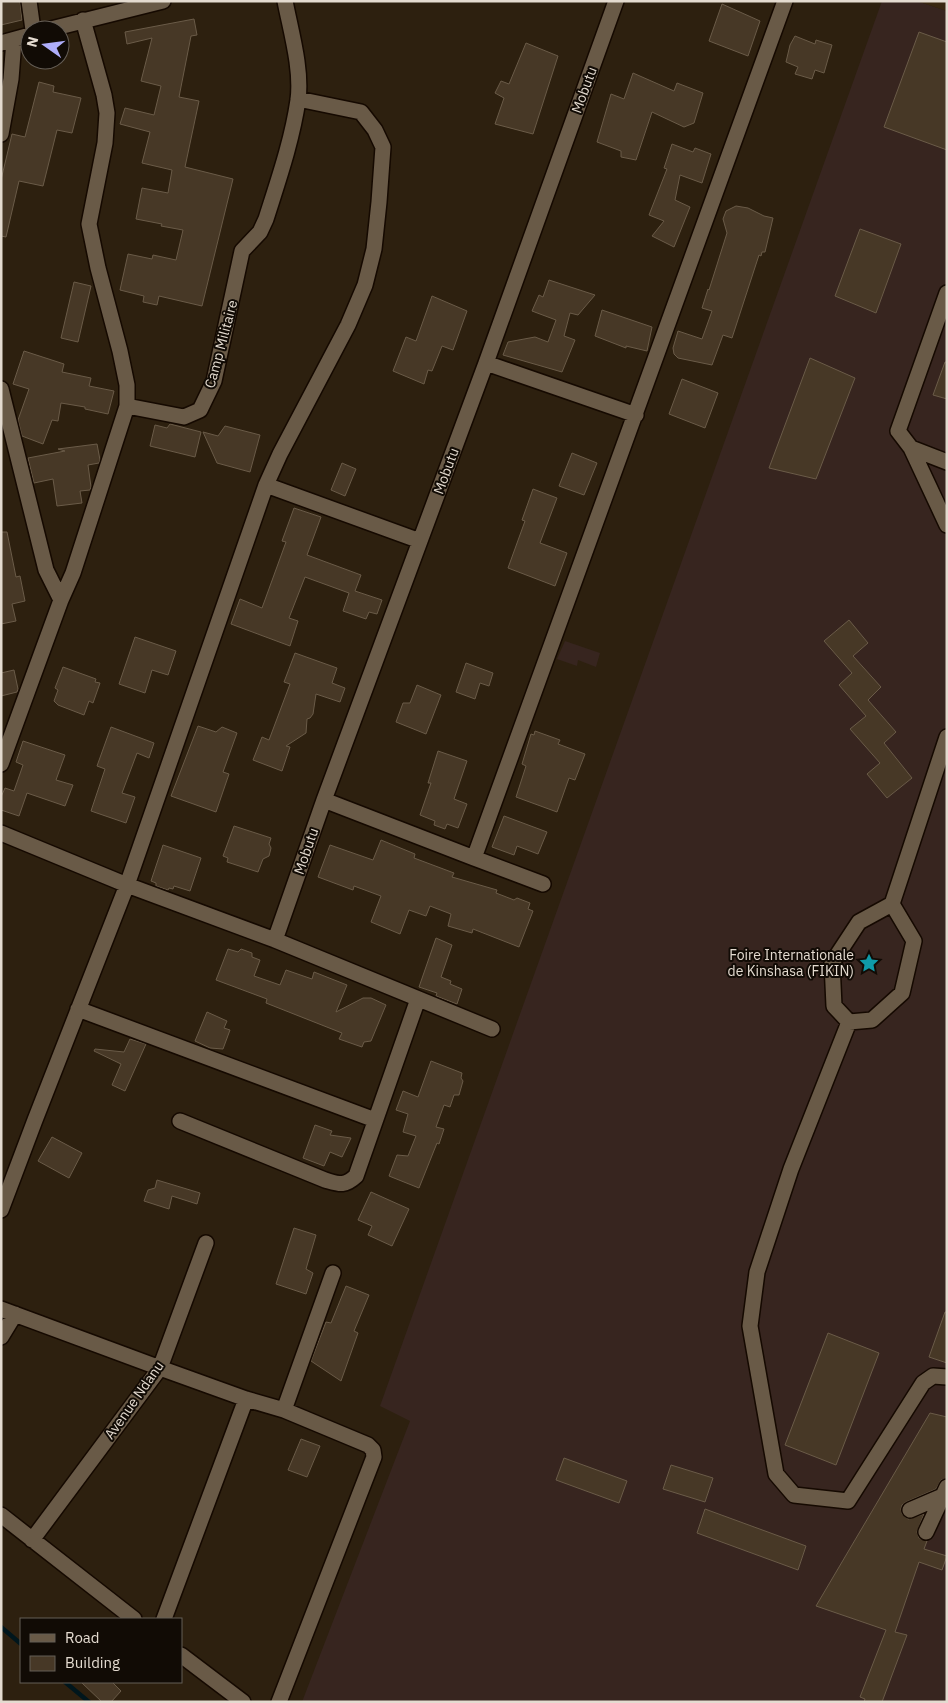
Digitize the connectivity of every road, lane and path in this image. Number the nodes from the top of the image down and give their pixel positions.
1 (29, 1) edge
2 (163, 1) edge
3 (285, 1) edge
4 (616, 1) edge
5 (785, 1) edge
6 (32, 20) edge
7 (84, 20) junction
8 (70, 24) edge
9 (20, 37) edge
10 (8, 41) edge
11 (298, 99) junction
12 (1, 134) edge
13 (947, 293) edge
14 (486, 363) junction
15 (1, 388) edge
16 (127, 406) junction
17 (636, 415) junction
18 (911, 448) junction
19 (947, 462) edge
20 (266, 486) junction
21 (947, 525) edge
22 (420, 542) junction
23 (61, 600) junction
24 (947, 736) edge
25 (1, 764) edge
26 (324, 800) junction
27 (1, 833) edge
28 (474, 858) junction
29 (543, 884) dead end
30 (127, 885) junction
31 (892, 904) junction
32 (275, 940) junction
33 (418, 999) junction
34 (78, 1009) junction
35 (849, 1022) junction
36 (492, 1029) dead end
37 (375, 1120) junction
38 (180, 1121) dead end
39 (1, 1210) edge
40 (206, 1243) dead end
41 (333, 1273) dead end
42 (8, 1312) edge
43 (1, 1337) edge
44 (160, 1368) junction
45 (947, 1377) edge
46 (246, 1399) junction
47 (284, 1410) junction
48 (945, 1493) edge
49 (910, 1510) dead end
50 (1, 1515) edge
51 (926, 1532) dead end
52 (32, 1540) junction
53 (133, 1618) edge
54 (164, 1618) edge
55 (182, 1656) edge
56 (243, 1702) edge
57 (279, 1702) edge

1 - 6 street
2 - 7 street
3 - 11 street, Camp Militaire
4 - 14 street, Mobutu
5 - 17 street
7 - 8 street
7 - 16 street
9 - 10 street
10 - 12 street
11 - 16 street, Camp Militaire
11 - 20 street
13 - 18 street
14 - 17 street
14 - 22 street, Mobutu
15 - 23 street
16 - 23 street
17 - 28 street
18 - 19 street
18 - 21 street
20 - 22 street
20 - 30 street
22 - 26 street, Mobutu
23 - 25 street
24 - 31 street
26 - 28 street
26 - 32 street, Mobutu
27 - 30 street
28 - 29 street
30 - 32 street
30 - 34 street
31 - 35 street
31 - 35 street
32 - 33 street
33 - 36 street
33 - 37 street
34 - 37 street
34 - 39 street
35 - 45 street
37 - 38 street
40 - 44 street, Avenue Ndanu
41 - 47 street
42 - 43 street
42 - 44 street
44 - 46 street
44 - 52 street, Avenue Ndanu
46 - 47 street
46 - 54 street
47 - 57 street
48 - 49 street
48 - 51 street
50 - 52 street
52 - 53 street
55 - 56 street

